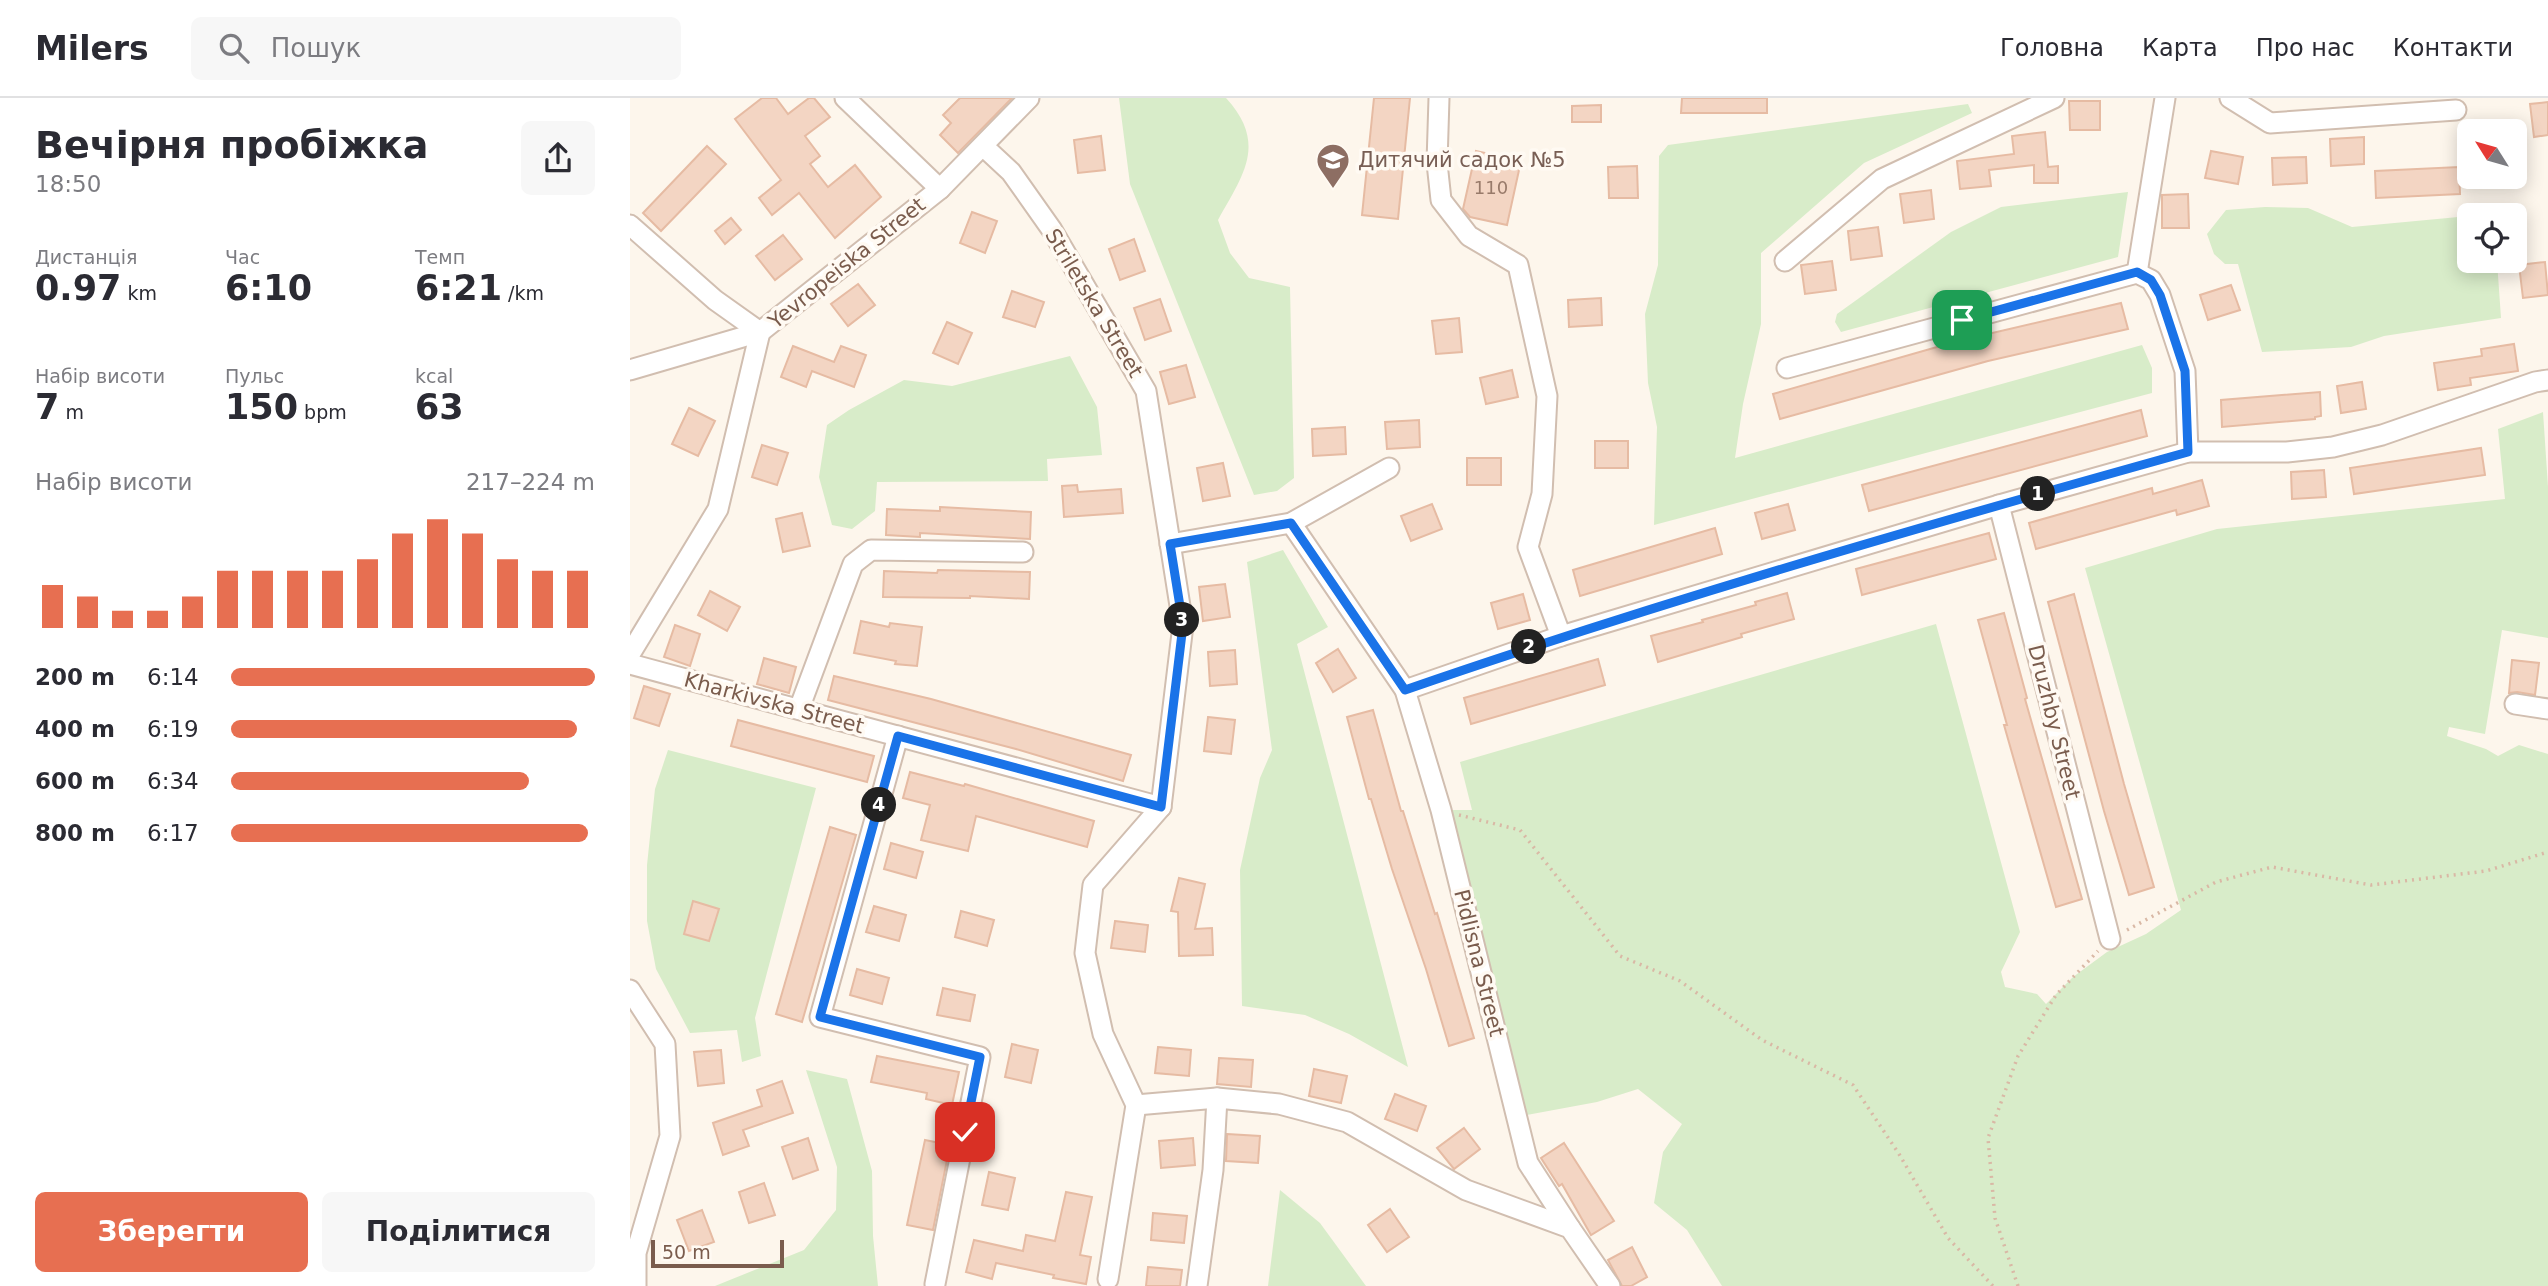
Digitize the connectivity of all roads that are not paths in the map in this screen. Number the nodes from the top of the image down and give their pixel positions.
1 (845, 98) edge
2 (1029, 98) edge
3 (1439, 98) edge
4 (2054, 98) edge
5 (2165, 98) edge
6 (2230, 98) edge
7 (2456, 110) dead end
8 (983, 146) junction
9 (940, 188) junction
10 (630, 225) edge
11 (1785, 261) dead end
12 (2137, 272) junction
13 (760, 332) junction
14 (1787, 368) dead end
15 (630, 370) edge
16 (2548, 380) edge
17 (2188, 452) junction
18 (1389, 468) dead end
19 (1999, 505) junction
20 (1291, 523) junction
21 (1170, 544) junction
22 (1023, 552) dead end
23 (1561, 636) junction
24 (630, 654) edge
25 (630, 664) edge
26 (1405, 690) junction
27 (2515, 704) dead end
28 (799, 709) junction
29 (2548, 709) edge
30 (898, 736) junction
31 (1161, 807) junction
32 (2109, 939) road end
33 (630, 990) edge
34 (1217, 1098) junction
35 (1136, 1105) junction
36 (1570, 1228) junction
37 (1108, 1279) dead end
38 (935, 1284) dead end
39 (636, 1286) edge
40 (1197, 1286) edge
41 (1610, 1286) edge

1 - 9 street
2 - 8 street, Yevropeiska Street
3 - 23 street
4 - 11 street
5 - 12 street
6 - 7 street
8 - 9 street, Yevropeiska Street
8 - 21 street, Striletska Street
9 - 13 street, Yevropeiska Street
10 - 13 street
12 - 14 street
12 - 17 street
13 - 15 street, Yevropeiska Street
13 - 24 street
16 - 17 street
17 - 19 street
18 - 20 street
19 - 23 street
19 - 32 street, Druzhby Street
20 - 21 street
20 - 26 street, Pidlisna Street
21 - 31 street, Striletska Street
22 - 28 street
23 - 26 street
25 - 28 street, Kharkivska Street
26 - 36 street, Pidlisna Street
27 - 29 street
28 - 30 street, Kharkivska Street
30 - 31 street, Kharkivska Street
30 - 38 street
31 - 35 street
33 - 39 street
34 - 35 street
34 - 36 street
34 - 40 street
35 - 37 street
36 - 41 street, Pidlisna Street

